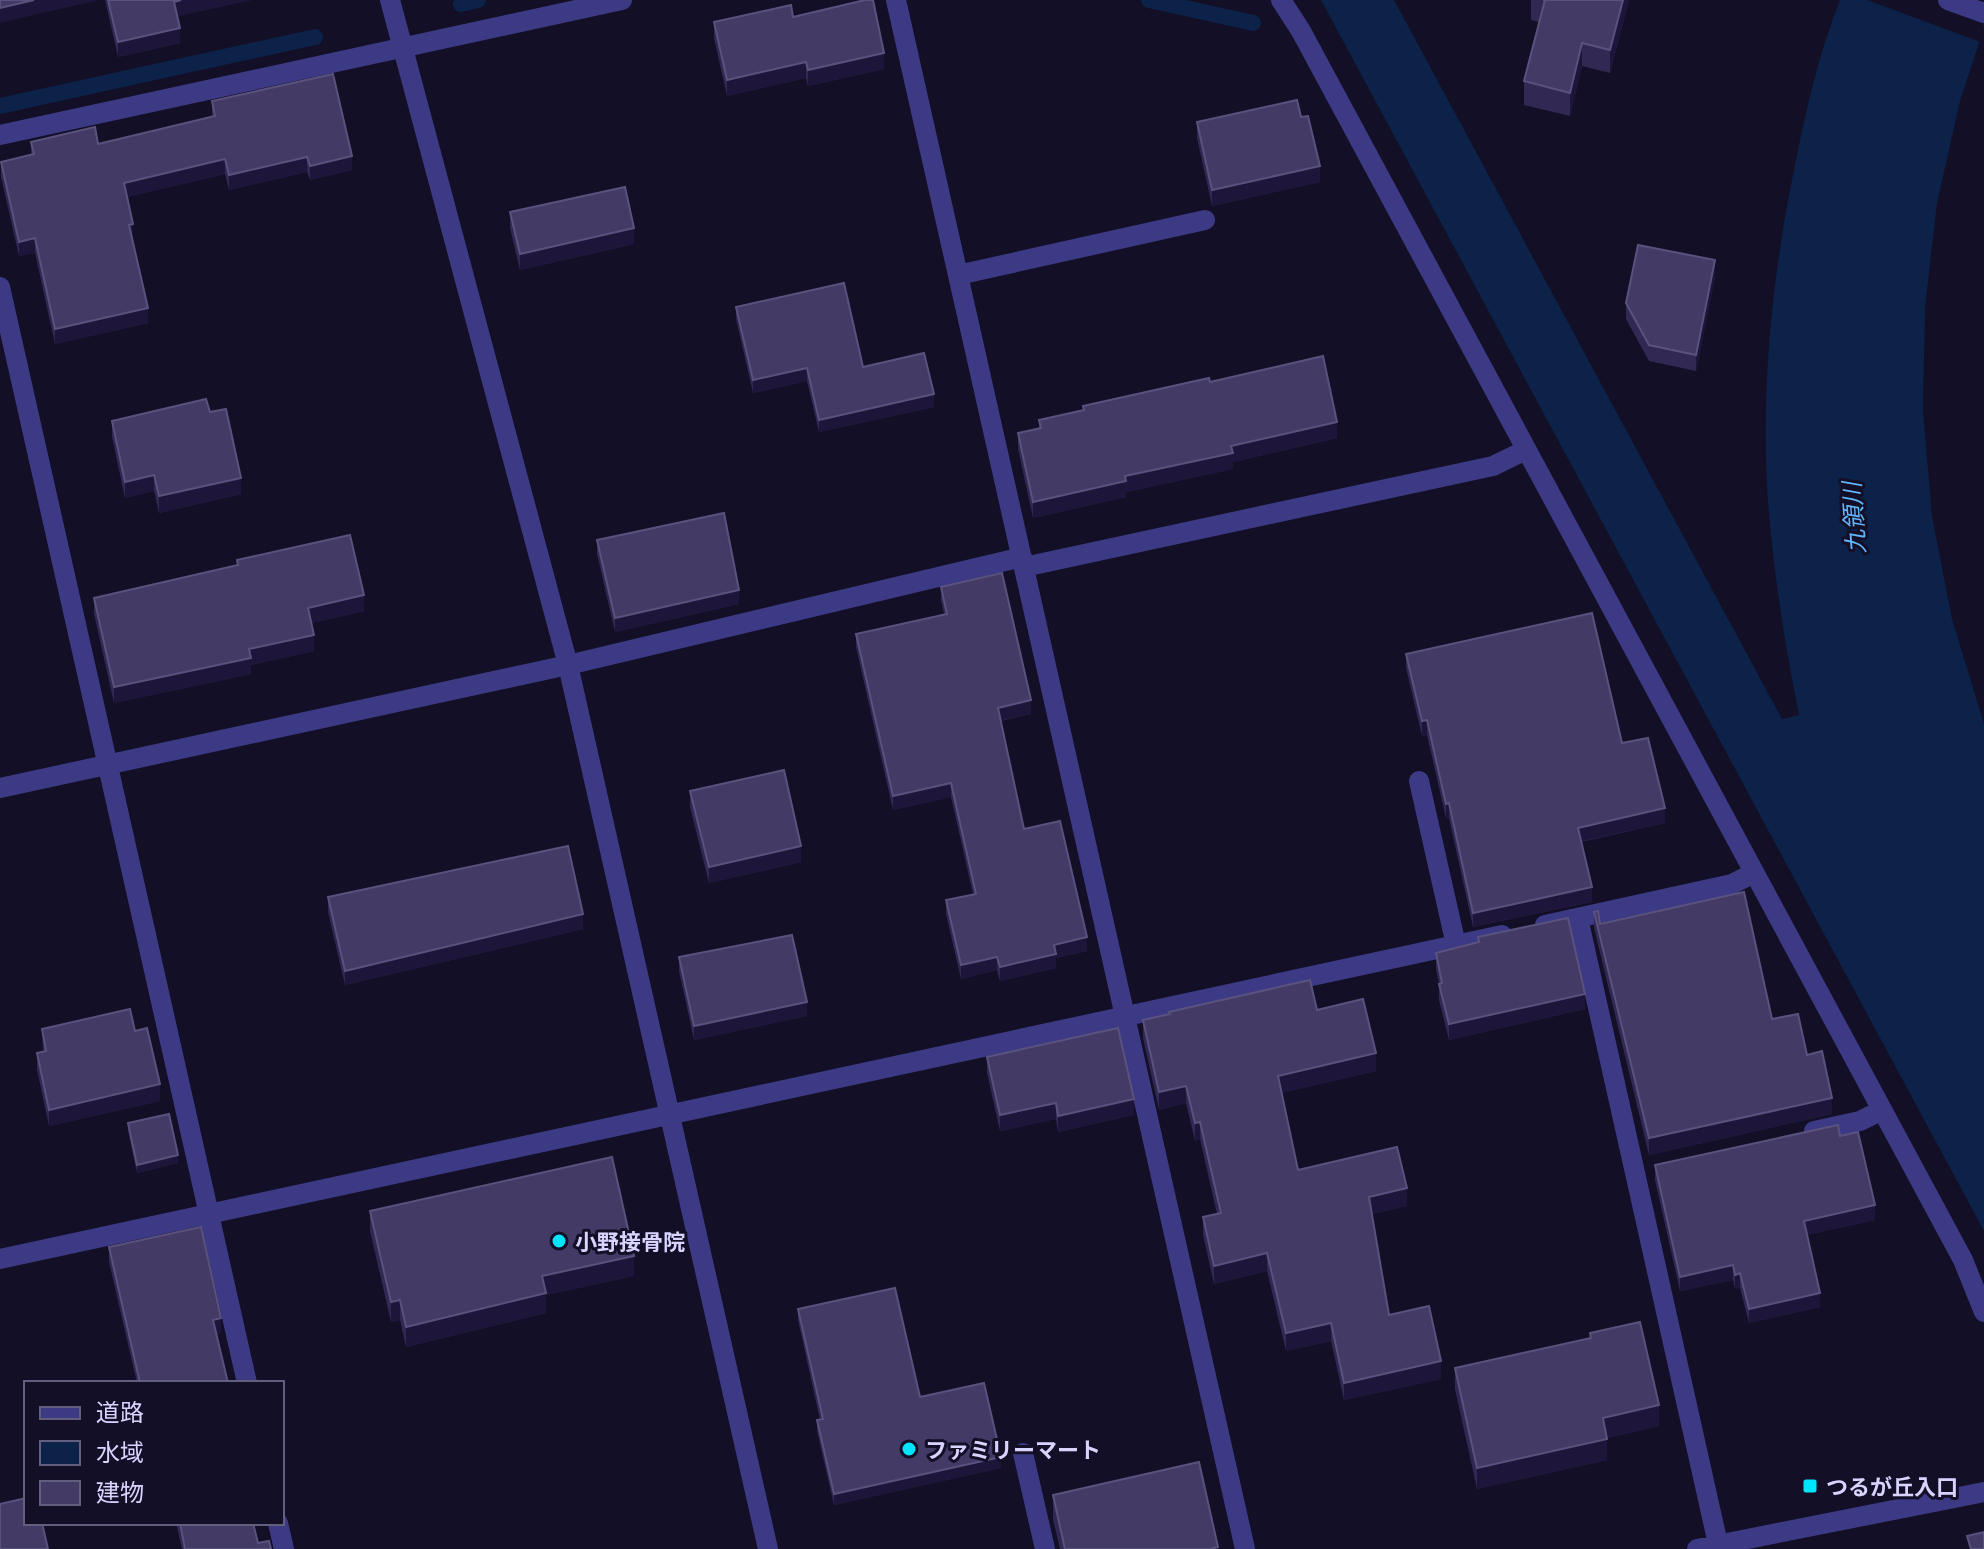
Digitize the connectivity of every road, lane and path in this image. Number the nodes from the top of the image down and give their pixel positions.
1 (390, 0) edge
2 (622, 0) edge
3 (896, 0) edge
4 (1281, 0) edge
5 (1948, 0) edge
6 (1984, 13) edge
7 (403, 48) junction
8 (0, 135) edge
9 (1205, 220) dead end
10 (958, 275) junction
11 (0, 287) edge
12 (1526, 450) junction
13 (1023, 562) junction
14 (568, 665) junction
15 (108, 764) junction
16 (1419, 781) dead end
17 (0, 788) edge
18 (1754, 873) junction
19 (1578, 918) junction
20 (1456, 945) junction
21 (1125, 1016) junction
22 (1882, 1110) junction
23 (670, 1114) junction
24 (1800, 1134) edge
25 (209, 1214) junction
26 (0, 1259) edge
27 (1984, 1312) edge
28 (247, 1381) edge
29 (1023, 1453) dead end
30 (1984, 1492) edge
31 (278, 1525) edge
32 (1731, 1544) edge
33 (284, 1549) edge
34 (768, 1549) edge
35 (1045, 1549) edge
36 (1245, 1549) edge
37 (1697, 1549) edge

1 - 7 street
2 - 7 street
3 - 10 street
4 - 12 street
5 - 6 street
7 - 8 street
7 - 14 street
9 - 10 street
10 - 13 street
11 - 15 street
12 - 13 street
12 - 18 street
13 - 14 street
13 - 21 street
14 - 15 street
14 - 23 street
15 - 17 street
15 - 25 street
16 - 20 street
18 - 19 street
18 - 22 street
19 - 20 street
19 - 32 street
20 - 21 street
21 - 23 street
21 - 36 street
22 - 24 street
22 - 27 street
23 - 25 street
23 - 34 street
25 - 26 street
25 - 28 street
29 - 35 street
30 - 32 street
31 - 33 street
32 - 37 street

